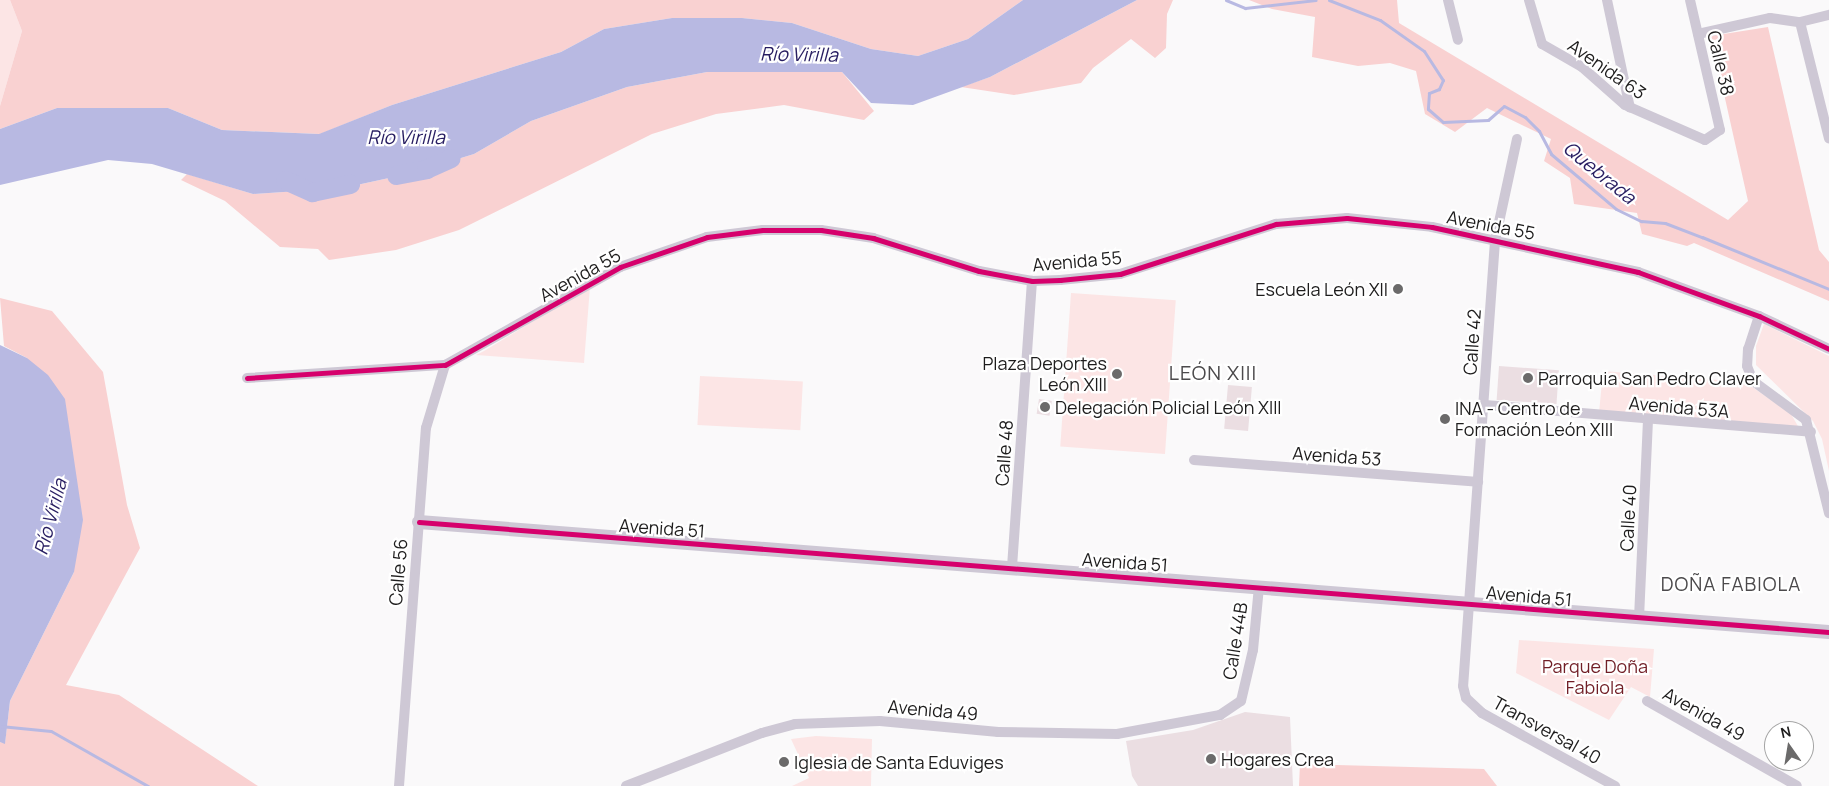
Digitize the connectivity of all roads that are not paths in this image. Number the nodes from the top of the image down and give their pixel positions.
1 (1448, 0) edge
2 (1529, 0) edge
3 (1607, 0) edge
4 (1690, 0) edge
5 (1829, 15) edge
6 (1800, 22) junction
7 (1698, 34) junction
8 (1458, 40) dead end
9 (1824, 98) edge
10 (1630, 108) junction
11 (1719, 134) joint
12 (1829, 138) edge
13 (1517, 139) dead end
14 (1495, 241) junction
15 (1032, 281) junction
16 (1759, 316) junction
17 (1829, 349) edge
18 (445, 365) junction
19 (247, 378) dead end
20 (1485, 405) junction
21 (1648, 421) junction
22 (1811, 432) junction
23 (1194, 460) dead end
24 (1478, 482) junction
25 (1829, 512) edge
26 (419, 522) junction
27 (1012, 567) junction
28 (1259, 586) junction
29 (1467, 604) junction
30 (1639, 618) junction
31 (1829, 632) edge
32 (1466, 698) joint
33 (1241, 701) joint
34 (1647, 701) dead end
35 (399, 786) edge
36 (626, 786) edge
37 (1614, 786) edge
38 (1797, 786) edge

1 - 8 street
2 - 10 street, Avenida 63
3 - 10 street
4 - 7 street, Calle 38
5 - 6 street
6 - 7 street
6 - 9 street
7 - 11 street, Calle 38
9 - 12 street
10 - 11 street, Avenida 63
13 - 14 street, Calle 42
14 - 15 street, Avenida 55
14 - 16 street, Avenida 55
14 - 20 street, Calle 42
15 - 18 street, Avenida 55
15 - 27 street, Calle 48
16 - 17 street, Avenida 55
16 - 22 street
18 - 19 street, Avenida 55
18 - 26 street, Calle 56
20 - 21 street, Avenida 53A
20 - 24 street, Calle 42
21 - 22 street, Avenida 53A
21 - 30 street, Calle 40
22 - 25 street
23 - 24 street, Avenida 53
24 - 29 street, Calle 42
26 - 27 street, Avenida 51
26 - 35 street, Calle 56
27 - 28 street, Avenida 51
28 - 29 street, Avenida 51
28 - 33 street, Calle 44B
29 - 30 street, Avenida 51
29 - 32 street, Calle 42
30 - 31 street, Avenida 51
32 - 37 street, Transversal 40
33 - 36 street, Avenida 49
34 - 38 street, Avenida 49

